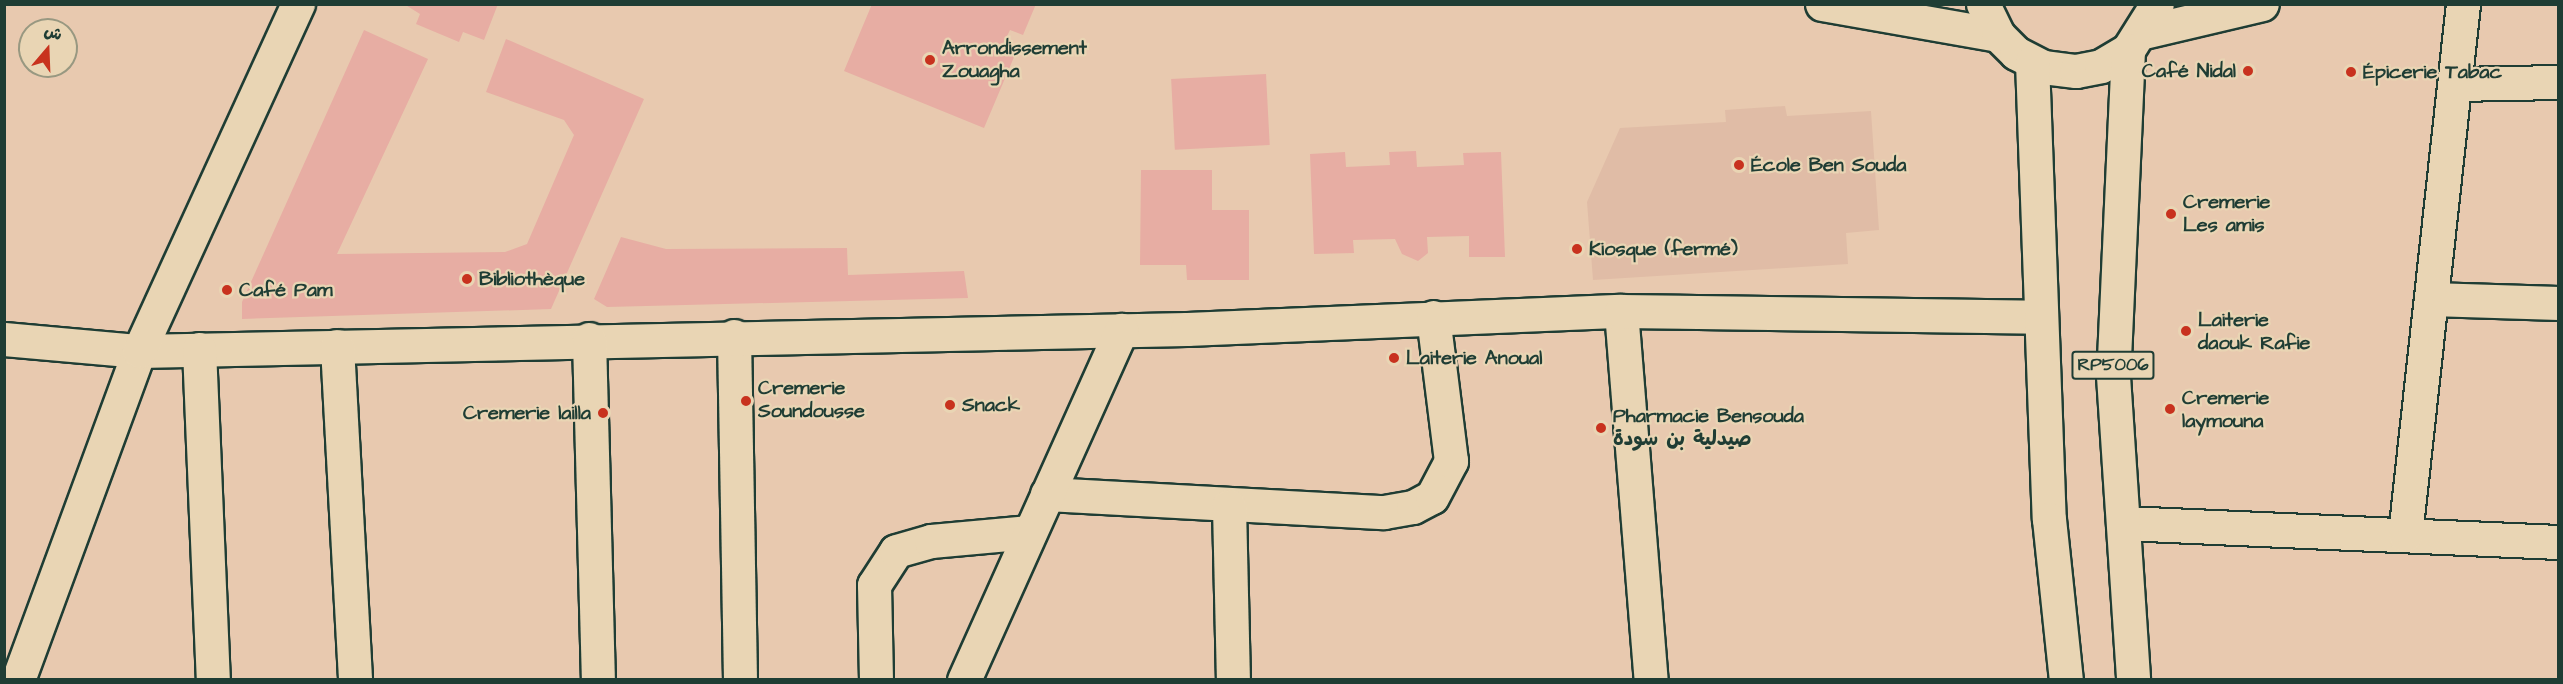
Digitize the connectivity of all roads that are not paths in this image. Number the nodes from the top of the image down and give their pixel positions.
1 (298, 4) edge
2 (1822, 4) edge
3 (1983, 4) edge
4 (2262, 4) edge
5 (2463, 4) edge
6 (2143, 29) edge
7 (1998, 35) junction
8 (2032, 62) junction
9 (2559, 82) edge
10 (2455, 84) junction
11 (2431, 298) junction
12 (2559, 303) edge
13 (1621, 311) junction
14 (1433, 317) junction
15 (2039, 317) junction
16 (1121, 330) junction
17 (734, 336) junction
18 (4, 339) edge
19 (589, 339) junction
20 (338, 346) junction
21 (199, 349) junction
22 (139, 351) junction
23 (1047, 494) junction
24 (1229, 506) junction
25 (2123, 523) junction
26 (1030, 532) junction
27 (2405, 535) junction
28 (2559, 542) edge
29 (18, 680) edge
30 (213, 680) edge
31 (355, 680) edge
32 (598, 680) edge
33 (740, 680) edge
34 (876, 680) edge
35 (964, 680) edge
36 (1233, 680) edge
37 (1651, 680) edge
38 (2066, 680) edge
39 (2133, 680) edge

1 - 22 street
2 - 7 street
3 - 7 street
4 - 6 street
5 - 10 street
6 - 8 street
6 - 25 street, RP5006
7 - 8 street
8 - 15 street, RP5006
9 - 10 street
10 - 11 street
11 - 12 street
11 - 27 street
13 - 14 street
13 - 15 street
13 - 37 street
14 - 16 street
14 - 24 street
15 - 38 street, RP5006
16 - 17 street
16 - 23 street
17 - 19 street
17 - 33 street
18 - 22 street
19 - 20 street
19 - 32 street
20 - 21 street
20 - 31 street
21 - 22 street
21 - 30 street
22 - 29 street
23 - 24 street
23 - 26 street
24 - 36 street
25 - 27 street
25 - 39 street, RP5006
26 - 34 street
26 - 35 street
27 - 28 street

